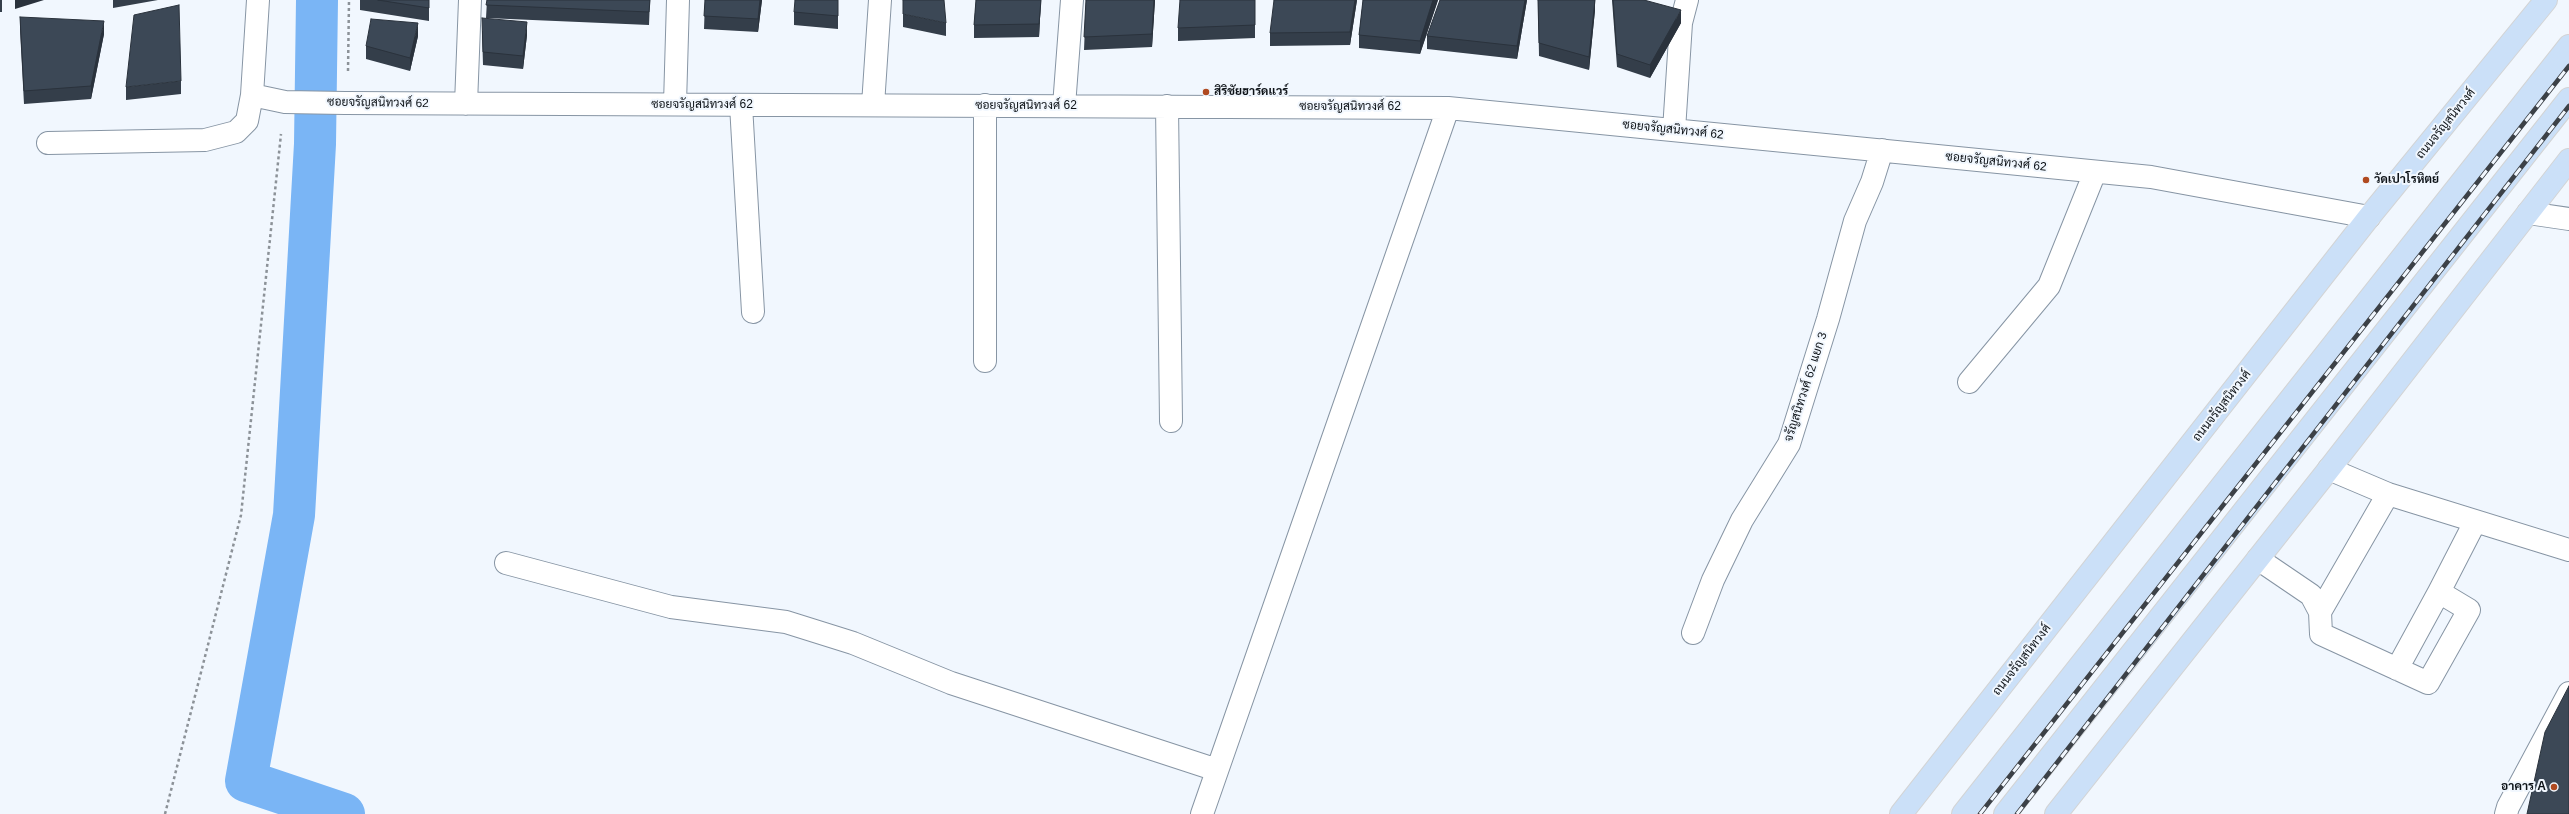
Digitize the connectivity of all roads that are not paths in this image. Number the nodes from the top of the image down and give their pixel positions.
1 (258, 0) edge
2 (470, 0) edge
3 (678, 0) edge
4 (880, 0) edge
5 (1072, 0) edge
6 (1687, 0) edge
7 (2546, 0) edge
8 (2569, 46) edge
9 (252, 95) junction
10 (2569, 99) edge
11 (466, 104) junction
12 (675, 104) junction
13 (741, 105) junction
14 (873, 105) junction
15 (985, 106) junction
16 (1064, 106) junction
17 (1167, 106) junction
18 (1448, 108) junction
19 (1674, 130) junction
20 (48, 143) dead end
21 (1882, 150) junction
22 (2569, 160) edge
23 (2095, 172) junction
24 (2528, 213) junction
25 (2369, 217) junction
26 (2569, 219) edge
27 (753, 312) dead end
28 (986, 361) dead end
29 (1969, 382) dead end
30 (1172, 421) dead end
31 (2329, 469) junction
32 (2388, 494) junction
33 (2475, 522) junction
34 (2569, 550) edge
35 (2258, 559) junction
36 (506, 563) dead end
37 (2439, 592) junction
38 (2320, 612) junction
39 (1693, 633) dead end
40 (2397, 669) junction
41 (2569, 694) edge
42 (1218, 770) junction
43 (2524, 777) junction
44 (2546, 784) edge
45 (1202, 814) edge
46 (1901, 814) edge
47 (1963, 814) edge
48 (2005, 814) edge
49 (2056, 814) edge
50 (2506, 814) edge

1 - 9 street
2 - 11 street
3 - 12 street
4 - 14 street
5 - 16 street
6 - 19 street
7 - 25 main road, ถนนจรัญสนิทวงศ์
8 - 47 main road
9 - 11 street, ซอยจรัญสนิทวงศ์ 62
9 - 20 street
10 - 48 main road
11 - 12 street, ซอยจรัญสนิทวงศ์ 62
12 - 13 street, ซอยจรัญสนิทวงศ์ 62
13 - 14 street, ซอยจรัญสนิทวงศ์ 62
13 - 27 street
14 - 15 street, ซอยจรัญสนิทวงศ์ 62
15 - 16 street, ซอยจรัญสนิทวงศ์ 62
15 - 28 street
16 - 17 street, ซอยจรัญสนิทวงศ์ 62
17 - 18 street, ซอยจรัญสนิทวงศ์ 62
17 - 30 street
18 - 19 street, ซอยจรัญสนิทวงศ์ 62
18 - 42 street
19 - 21 street, ซอยจรัญสนิทวงศ์ 62
21 - 23 street, ซอยจรัญสนิทวงศ์ 62
21 - 39 street, จรัญสนิทวงศ์ 62 แยก 3
22 - 24 main road
23 - 25 street, ซอยจรัญสนิทวงศ์ 62
23 - 29 street
24 - 26 street
24 - 31 main road
25 - 46 main road, ถนนจรัญสนิทวงศ์
31 - 32 street
31 - 35 main road
32 - 33 street
32 - 38 street
33 - 34 street
33 - 37 street
35 - 38 street
35 - 49 main road
36 - 42 street
37 - 40 street
37 - 40 street
38 - 40 street
41 - 43 street
42 - 45 street
43 - 44 street
43 - 50 street

